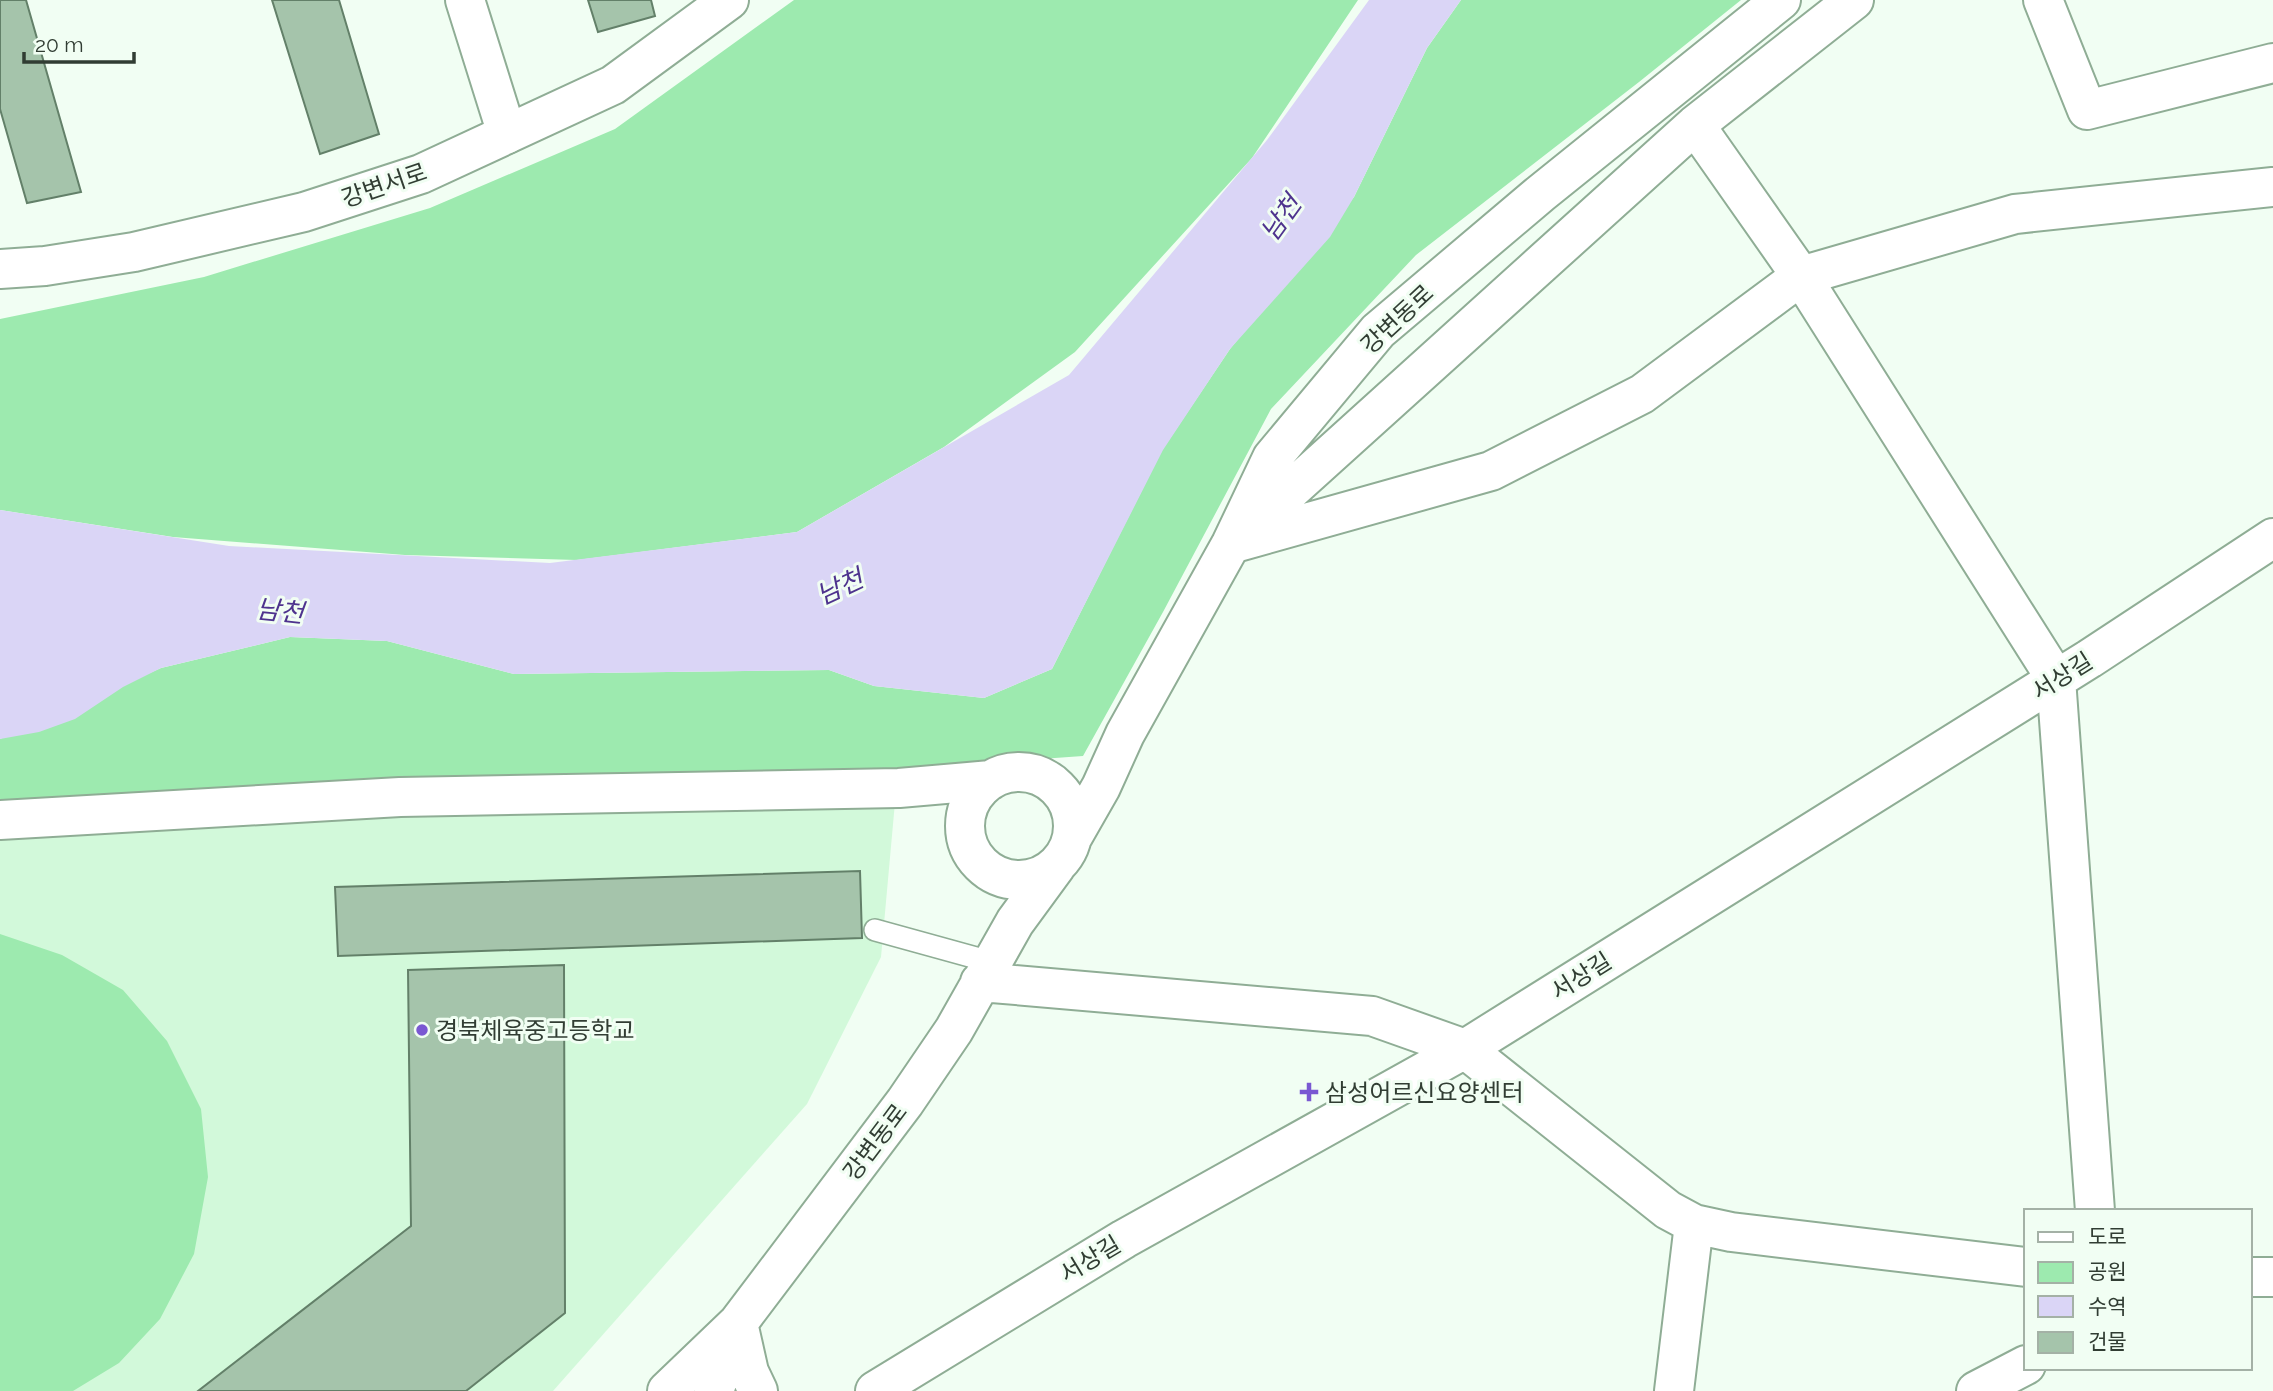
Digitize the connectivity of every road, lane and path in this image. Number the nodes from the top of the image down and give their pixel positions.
1 (465, 0) edge
2 (729, 0) edge
3 (1781, 0) edge
4 (1854, 0) edge
5 (2043, 0) edge
6 (2273, 63) edge
7 (1695, 125) junction
8 (507, 134) junction
9 (2273, 187) edge
10 (0, 269) edge
11 (1801, 276) junction
12 (2273, 538) edge
13 (1231, 544) junction
14 (2056, 679) junction
15 (1125, 734) junction
16 (1042, 777) junction
17 (991, 780) junction
18 (899, 788) junction
19 (0, 820) edge
20 (1064, 851) junction
21 (972, 852) junction
22 (875, 930) dead end
23 (989, 966) junction
24 (1465, 1049) junction
25 (2095, 1209) edge
26 (1694, 1224) junction
27 (2024, 1267) edge
28 (2252, 1277) edge
29 (2273, 1277) edge
30 (738, 1323) junction
31 (2024, 1366) edge
32 (689, 1385) edge
33 (758, 1391) edge
34 (875, 1391) edge
35 (1674, 1391) edge
36 (1976, 1391) edge

1 - 8 street
2 - 8 street, 강변서로
3 - 13 street, 강변동로
4 - 7 street
5 - 6 street
7 - 11 street
7 - 13 street
8 - 10 street, 강변서로
9 - 11 street
11 - 13 street
11 - 14 street
12 - 14 street, 서상길
13 - 15 street, 강변동로
14 - 24 street, 서상길
14 - 25 street
15 - 16 street, 강변동로
15 - 20 street, 강변동로
16 - 17 street, 강변동로
16 - 20 street
17 - 18 street, 강변동로
17 - 21 street
18 - 19 street, 강변동로
18 - 21 street
20 - 21 street
20 - 23 street, 강변동로
21 - 23 street
22 - 23 lane
23 - 24 street
23 - 30 street, 강변동로
24 - 26 street
24 - 34 street, 서상길
26 - 27 street
26 - 35 street
28 - 29 street
30 - 32 street, 강변동로
30 - 33 street
31 - 36 street

